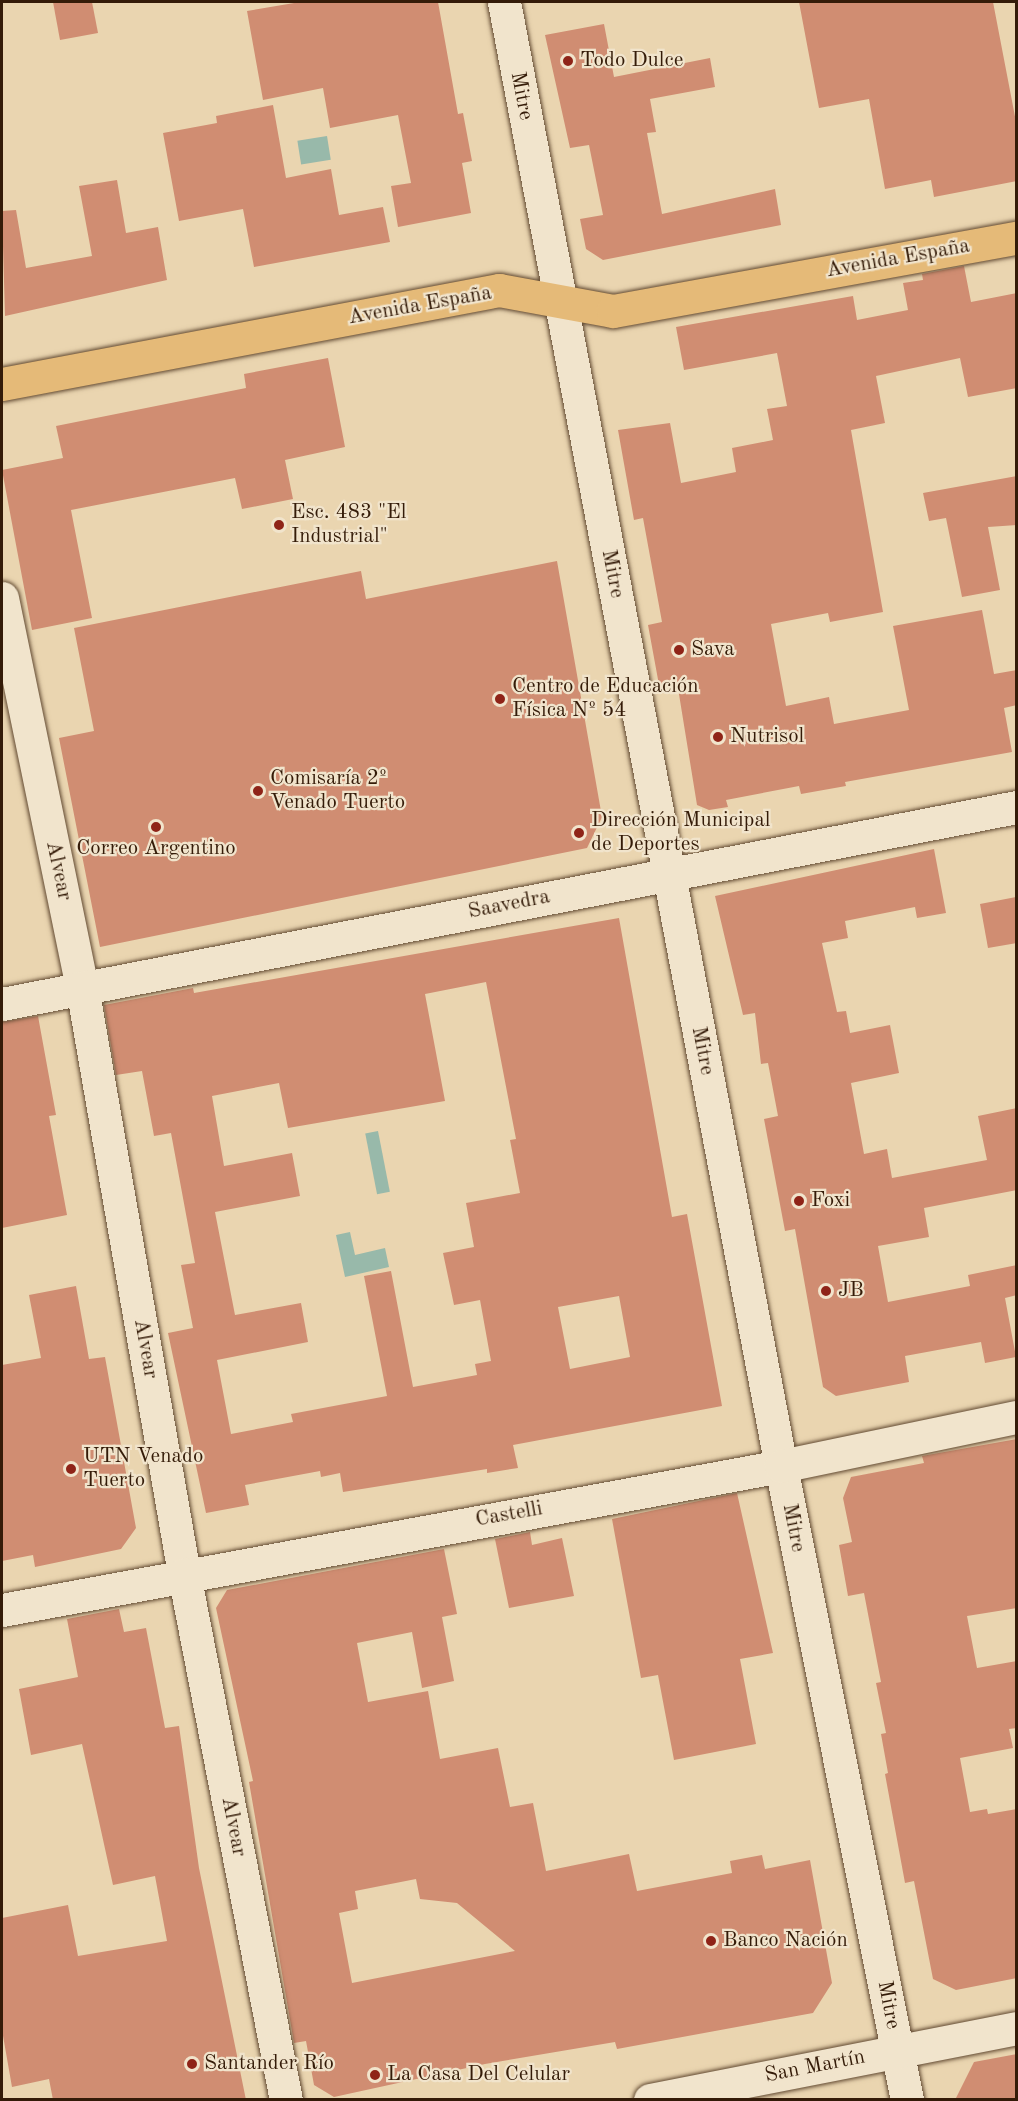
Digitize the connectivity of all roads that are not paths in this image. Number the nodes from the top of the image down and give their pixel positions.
1 (504, 2) edge
2 (1017, 238) edge
3 (560, 302) junction
4 (2, 384) edge
5 (2, 598) edge
6 (1017, 807) edge
7 (669, 875) junction
8 (82, 987) junction
9 (2, 1004) edge
10 (1017, 1417) edge
11 (781, 1466) junction
12 (184, 1574) junction
13 (2, 1610) edge
14 (1017, 2028) edge
15 (897, 2052) junction
16 (688, 2096) edge
17 (286, 2100) edge
18 (650, 2100) edge
19 (907, 2100) edge

1 - 3 street, Mitre
2 - 3 main road, Avenida España
3 - 4 main road, Avenida España
3 - 7 street, Mitre
5 - 8 street, Alvear
6 - 7 street, Saavedra
7 - 8 street, Saavedra
7 - 11 street, Mitre
8 - 9 street, Saavedra
8 - 12 street, Alvear
10 - 11 street, Castelli
11 - 12 street, Castelli
11 - 15 street, Mitre
12 - 13 street, Castelli
12 - 17 street, Alvear
14 - 15 street, San Martín
15 - 16 street, San Martín
15 - 19 street, Mitre
16 - 18 street, San Martín

